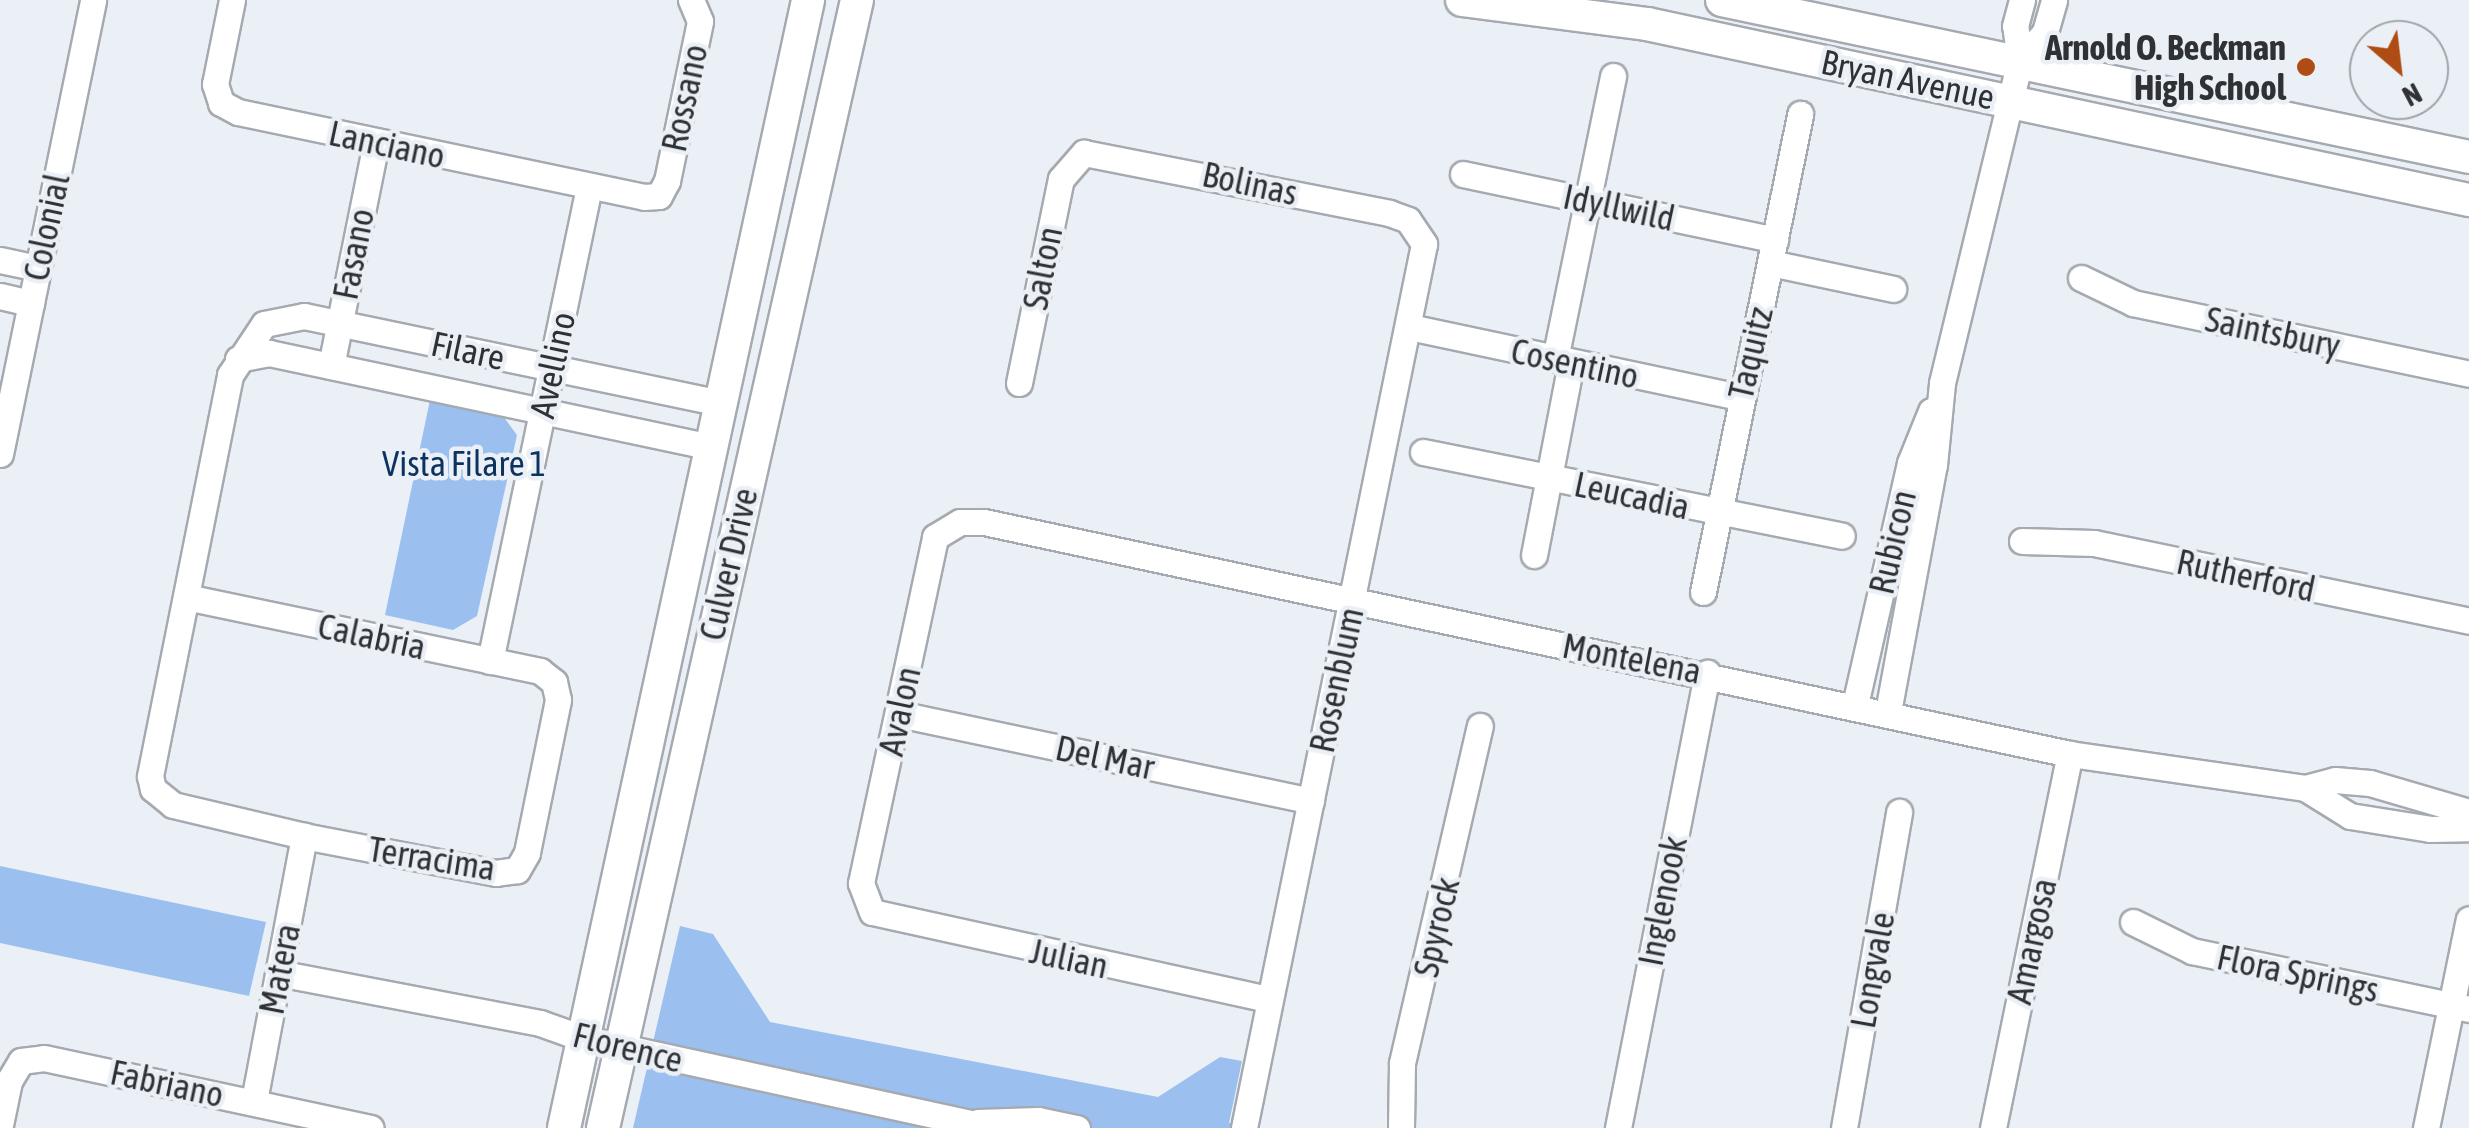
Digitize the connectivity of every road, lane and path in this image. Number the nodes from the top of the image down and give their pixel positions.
1 (93, 0) edge
2 (232, 0) edge
3 (691, 0) edge
4 (808, 0) edge
5 (856, 0) edge
6 (1462, 0) edge
7 (1722, 0) edge
8 (2022, 0) edge
9 (2054, 0) edge
10 (2020, 60) junction
11 (1614, 76) dead end
12 (2008, 100) junction
13 (1800, 114) dead end
14 (376, 142) junction
15 (1076, 157) joint
16 (2469, 157) edge
17 (1462, 174) dead end
18 (589, 186) junction
19 (658, 196) joint
20 (1586, 200) junction
21 (2469, 200) edge
22 (1420, 232) joint
23 (1773, 252) junction
24 (0, 260) edge
25 (38, 268) junction
26 (2082, 278) dead end
27 (1893, 289) dead end
28 (0, 296) edge
29 (30, 303) junction
30 (339, 323) junction
31 (1410, 327) junction
32 (238, 359) junction
33 (1563, 361) junction
34 (330, 366) junction
35 (552, 367) junction
36 (2469, 374) edge
37 (1019, 382) dead end
38 (1942, 383) junction
39 (1740, 397) junction
40 (717, 402) junction
41 (542, 411) junction
42 (707, 446) junction
43 (1423, 452) dead end
44 (0, 454) edge
45 (1549, 478) junction
46 (1717, 513) junction
47 (960, 522) joint
48 (1842, 536) dead end
49 (2022, 541) dead end
50 (1534, 555) dead end
51 (1703, 592) dead end
52 (186, 598) junction
53 (1352, 602) junction
54 (2469, 620) edge
55 (490, 661) junction
56 (1707, 673) junction
57 (554, 682) joint
58 (1855, 704) junction
59 (1888, 712) junction
60 (899, 714) junction
61 (1480, 726) dead end
62 (2070, 754) junction
63 (2305, 788) junction
64 (2405, 791) junction
65 (1310, 801) junction
66 (1900, 812) dead end
67 (2469, 812) edge
68 (2398, 824) junction
69 (2469, 828) edge
70 (304, 836) junction
71 (872, 912) joint
72 (2469, 919) edge
73 (2133, 922) dead end
74 (278, 973) junction
75 (1268, 999) junction
76 (2460, 1007) edge
77 (585, 1040) junction
78 (621, 1046) junction
79 (254, 1101) junction
80 (0, 1125) edge
81 (986, 1125) edge
82 (371, 1128) edge
83 (564, 1128) edge
84 (604, 1128) edge
85 (1077, 1128) edge
86 (1244, 1128) edge
87 (1401, 1128) edge
88 (1618, 1128) edge
89 (1844, 1128) edge
90 (1993, 1128) edge
91 (2426, 1128) edge

1 - 25 street, Colonial
2 - 14 street, Lanciano
3 - 19 street, Rossano
4 - 40 main road, Culver Drive
5 - 78 main road, Culver Drive
6 - 12 main road, Bryan Avenue
7 - 10 main road, Bryan Avenue
8 - 10 street
9 - 10 street
10 - 12 street, Rubicon
10 - 16 main road, Bryan Avenue
11 - 20 street
12 - 21 main road, Bryan Avenue
12 - 38 street, Rubicon
13 - 23 street, Taquitz
14 - 18 street, Lanciano
14 - 30 street, Fasano
15 - 22 street, Bolinas
15 - 37 street, Salton
17 - 20 street, Idyllwild
18 - 19 street, Lanciano
18 - 35 street, Avellino
20 - 23 street, Idyllwild
20 - 33 street
22 - 31 street, Rosenblum
23 - 27 street, Idyllwild
23 - 39 street, Taquitz
24 - 25 street
25 - 29 street, Colonial
26 - 36 street, Saintsbury
28 - 29 street
29 - 44 street, Colonial
30 - 32 street, Filare
30 - 34 street, Fasano
30 - 35 street, Filare
31 - 33 street, Cosentino
31 - 53 street, Rosenblum
32 - 34 street, Filare
32 - 52 street
33 - 39 street, Cosentino
33 - 45 street
34 - 41 street, Filare
35 - 40 street, Filare
35 - 41 street, Avellino
38 - 58 street, Rubicon
38 - 59 street, Rubicon
39 - 46 street, Taquitz
40 - 42 main road, Culver Drive
41 - 42 street, Filare
41 - 55 street, Avellino
42 - 77 main road, Culver Drive
43 - 45 street, Leucadia
45 - 46 street, Leucadia
45 - 50 street
46 - 48 street, Leucadia
46 - 51 street, Taquitz
47 - 53 street, Montelena
47 - 60 street, Avalon
49 - 54 street, Rutherford
52 - 55 street, Calabria
52 - 70 street, Terracima
53 - 56 street, Montelena
53 - 65 street, Rosenblum
55 - 57 street, Calabria
56 - 58 street, Montelena
56 - 88 street, Inglenook
57 - 70 street, Terracima
58 - 59 street, Montelena
59 - 62 street, Montelena
60 - 65 street, Del Mar
60 - 71 street, Avalon
61 - 87 street, Spyrock
62 - 63 street, Montelena
62 - 90 street, Amargosa
63 - 64 street, Montelena
63 - 68 street, Montelena
64 - 67 street, Montelena
64 - 68 street
65 - 75 street, Rosenblum
66 - 89 street, Longvale
68 - 69 street, Montelena
70 - 74 street, Matera
71 - 75 street, Julian
72 - 76 street
73 - 76 street, Flora Springs
74 - 77 street, Florence
74 - 79 street, Matera
75 - 86 street, Rosenblum
76 - 91 street
77 - 78 street, Florence
77 - 83 main road, Culver Drive
78 - 81 street, Florence
78 - 84 main road, Culver Drive
79 - 80 street, Fabriano
79 - 82 street, Fabriano
81 - 85 street, Florence

